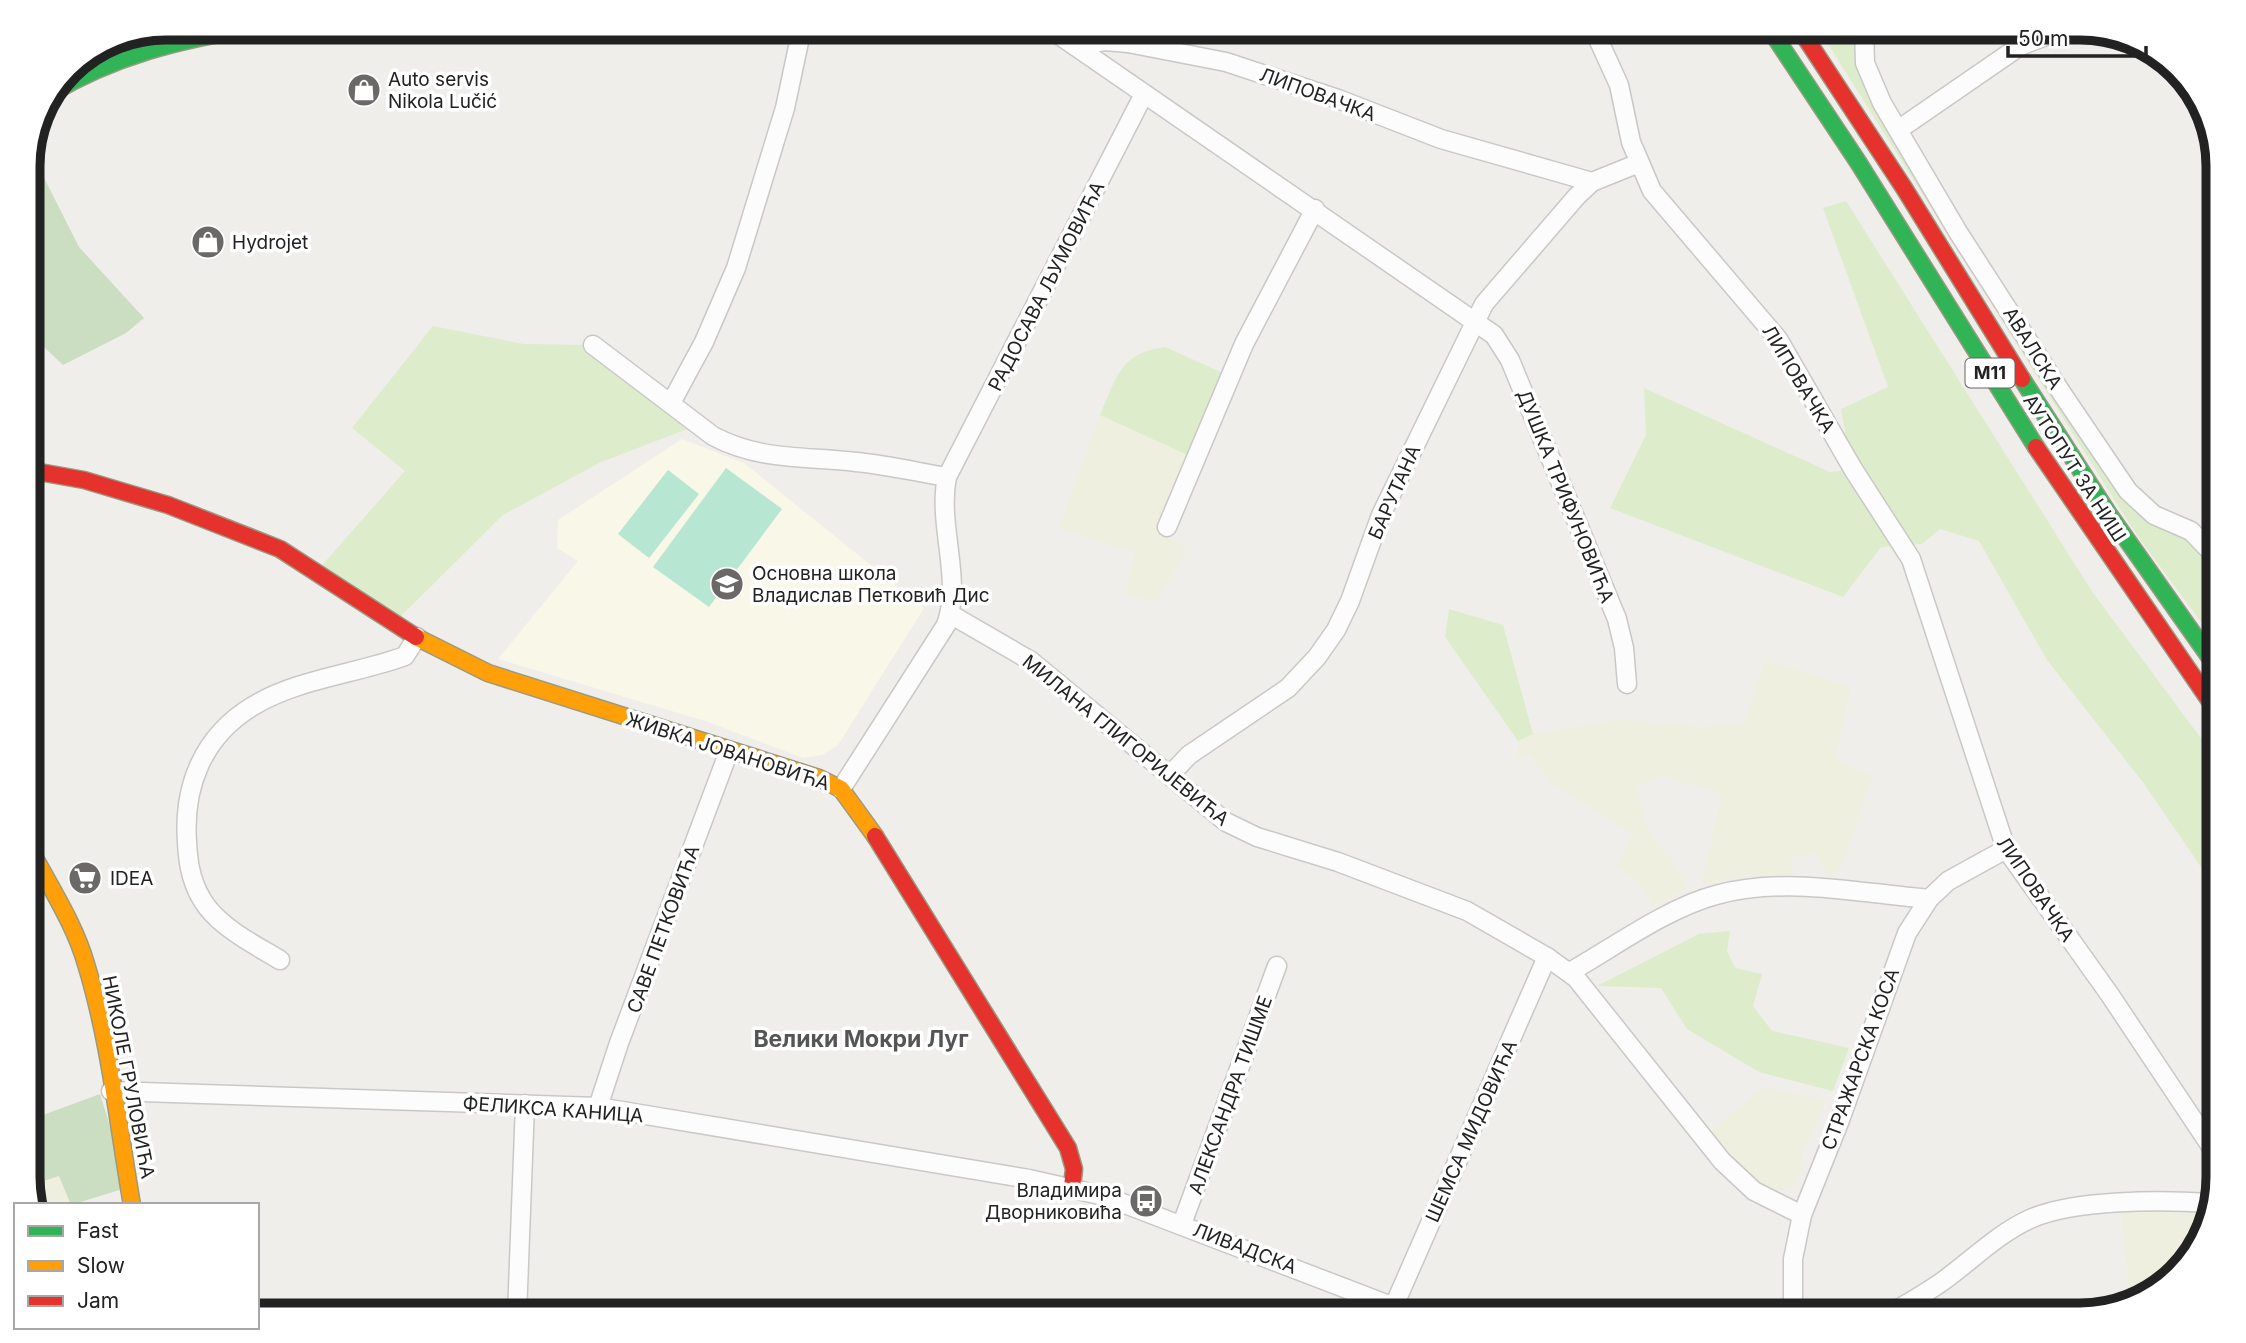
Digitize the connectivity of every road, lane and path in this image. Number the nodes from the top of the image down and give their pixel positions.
1 (192, 40) edge
2 (799, 40) edge
3 (1066, 40) edge
4 (1598, 40) edge
5 (1777, 40) edge
6 (1807, 40) edge
7 (1864, 40) edge
8 (2028, 40) edge
9 (1075, 46) junction
10 (82, 73) edge
11 (1144, 94) junction
12 (1898, 130) junction
13 (1639, 163) junction
14 (1592, 182) junction
15 (1315, 209) junction
16 (1477, 321) junction
17 (593, 345) dead end
18 (671, 402) junction
19 (41, 473) edge
20 (947, 478) junction
21 (1167, 527) dead end
22 (2205, 546) edge
23 (950, 614) junction
24 (417, 637) junction
25 (2205, 651) edge
26 (1627, 684) dead end
27 (2206, 696) edge
28 (729, 751) junction
29 (1170, 775) junction
30 (841, 789) junction
31 (2006, 849) junction
32 (41, 870) edge
33 (1930, 899) junction
34 (1548, 957) junction
35 (280, 960) dead end
36 (1277, 966) dead end
37 (1570, 972) junction
38 (111, 1091) junction
39 (525, 1104) junction
40 (598, 1107) junction
41 (2206, 1139) edge
42 (1072, 1187) junction
43 (132, 1203) edge
44 (2203, 1203) edge
45 (1802, 1215) junction
46 (1182, 1224) junction
47 (517, 1303) edge
48 (1375, 1303) edge
49 (1395, 1303) edge
50 (1793, 1303) edge
51 (1907, 1303) edge

1 - 10 main road
2 - 18 street
3 - 9 street
4 - 13 street, ЛИПОВАЧКА
5 - 27 main road, АУТОПУТ ЗА НИШ / M11
6 - 25 main road, АУТОПУТ ЗА НИШ / M11
7 - 12 street, АВАЛСКА
8 - 12 street
9 - 11 street, ДУШКА ТРИФУНОВИЋА
9 - 14 street, ЛИПОВАЧКА
11 - 15 street, ДУШКА ТРИФУНОВИЋА
11 - 20 street, РАДОСАВА ЉУМОВИЋА
12 - 22 street, АВАЛСКА
13 - 14 street
13 - 31 street, ЛИПОВАЧКА
14 - 16 street, БАРУТАНА
15 - 16 street, ДУШКА ТРИФУНОВИЋА
15 - 21 street
16 - 26 street, ДУШКА ТРИФУНОВИЋА
16 - 29 street, БАРУТАНА
17 - 18 street
18 - 20 street
19 - 24 main road, ЖИВКА ЈОВАНОВИЋА
20 - 23 street, РАДОСАВА ЉУМОВИЋА
23 - 29 street, МИЛАНА ГЛИГОРИЈЕВИЋА
23 - 30 street, РАДОСАВА ЉУМОВИЋА
24 - 28 main road, ЖИВКА ЈОВАНОВИЋА
24 - 35 street
28 - 30 main road, ЖИВКА ЈОВАНОВИЋА
28 - 40 street, САВЕ ПЕТКОВИЋА
29 - 34 street, МИЛАНА ГЛИГОРИЈЕВИЋА
30 - 42 main road, ЖИВКА ЈОВАНОВИЋА
31 - 33 street, СТРАЖАРСКА КОСА
31 - 41 street, ЛИПОВАЧКА
32 - 38 main road, НИКОЛЕ ГРУЛОВИЋА
33 - 37 street
33 - 45 street, СТРАЖАРСКА КОСА
34 - 37 street, МИЛАНА ГЛИГОРИЈЕВИЋА
34 - 49 street, ШЕМСА МИДОВИЋА
36 - 46 street, АЛЕКСАНДРА ТИШМЕ
37 - 45 street, МИЛАНА ГЛИГОРИЈЕВИЋА
38 - 39 street, ФЕЛИКСА КАНИЦА
38 - 43 main road, НИКОЛЕ ГРУЛОВИЋА
39 - 40 street, ФЕЛИКСА КАНИЦА
39 - 47 street
40 - 42 street, ФЕЛИКСА КАНИЦА
42 - 46 street, ЛИВАДСКА
44 - 51 street
45 - 50 street, СТРАЖАРСКА КОСА
46 - 48 street, ЛИВАДСКА

